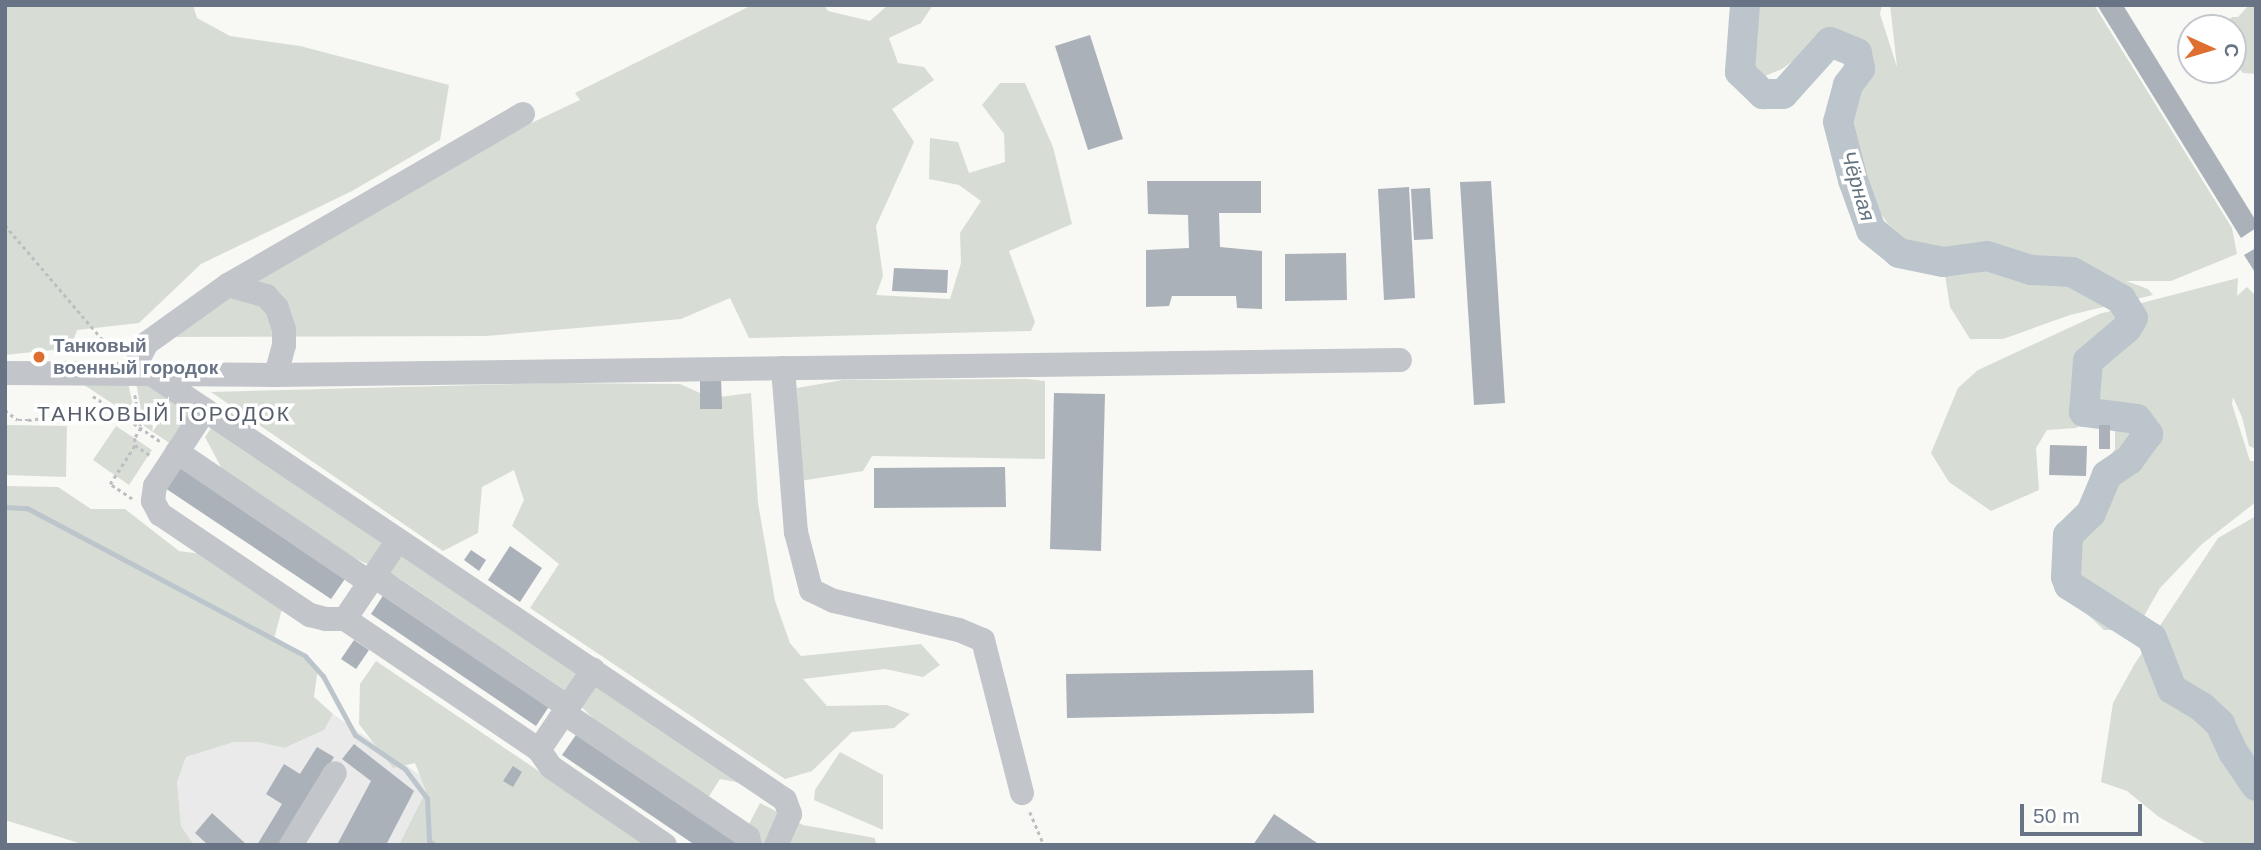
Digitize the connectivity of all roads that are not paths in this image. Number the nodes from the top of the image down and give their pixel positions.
1 (523, 114) dead end
2 (228, 285) junction
3 (1400, 360) dead end
4 (782, 368) junction
5 (5, 373) edge
6 (140, 373) junction
7 (276, 375) junction
8 (205, 410) junction
9 (177, 452) junction
10 (398, 540) junction
11 (372, 579) junction
12 (345, 619) junction
13 (593, 670) junction
14 (566, 710) junction
15 (539, 750) junction
16 (335, 773) dead end
17 (1022, 793) road end
18 (291, 845) edge
19 (666, 845) edge
20 (750, 845) edge
21 (776, 845) edge

1 - 2 street
2 - 6 street
2 - 7 street
3 - 4 street
4 - 7 street
4 - 17 street
5 - 6 street
6 - 7 street
6 - 8 street
8 - 9 street
8 - 10 street
9 - 11 street
9 - 12 street
10 - 11 street
10 - 13 street
11 - 12 street
11 - 14 street
12 - 15 street
13 - 14 street
13 - 21 street
14 - 15 street
14 - 20 street
15 - 19 street
16 - 18 street

